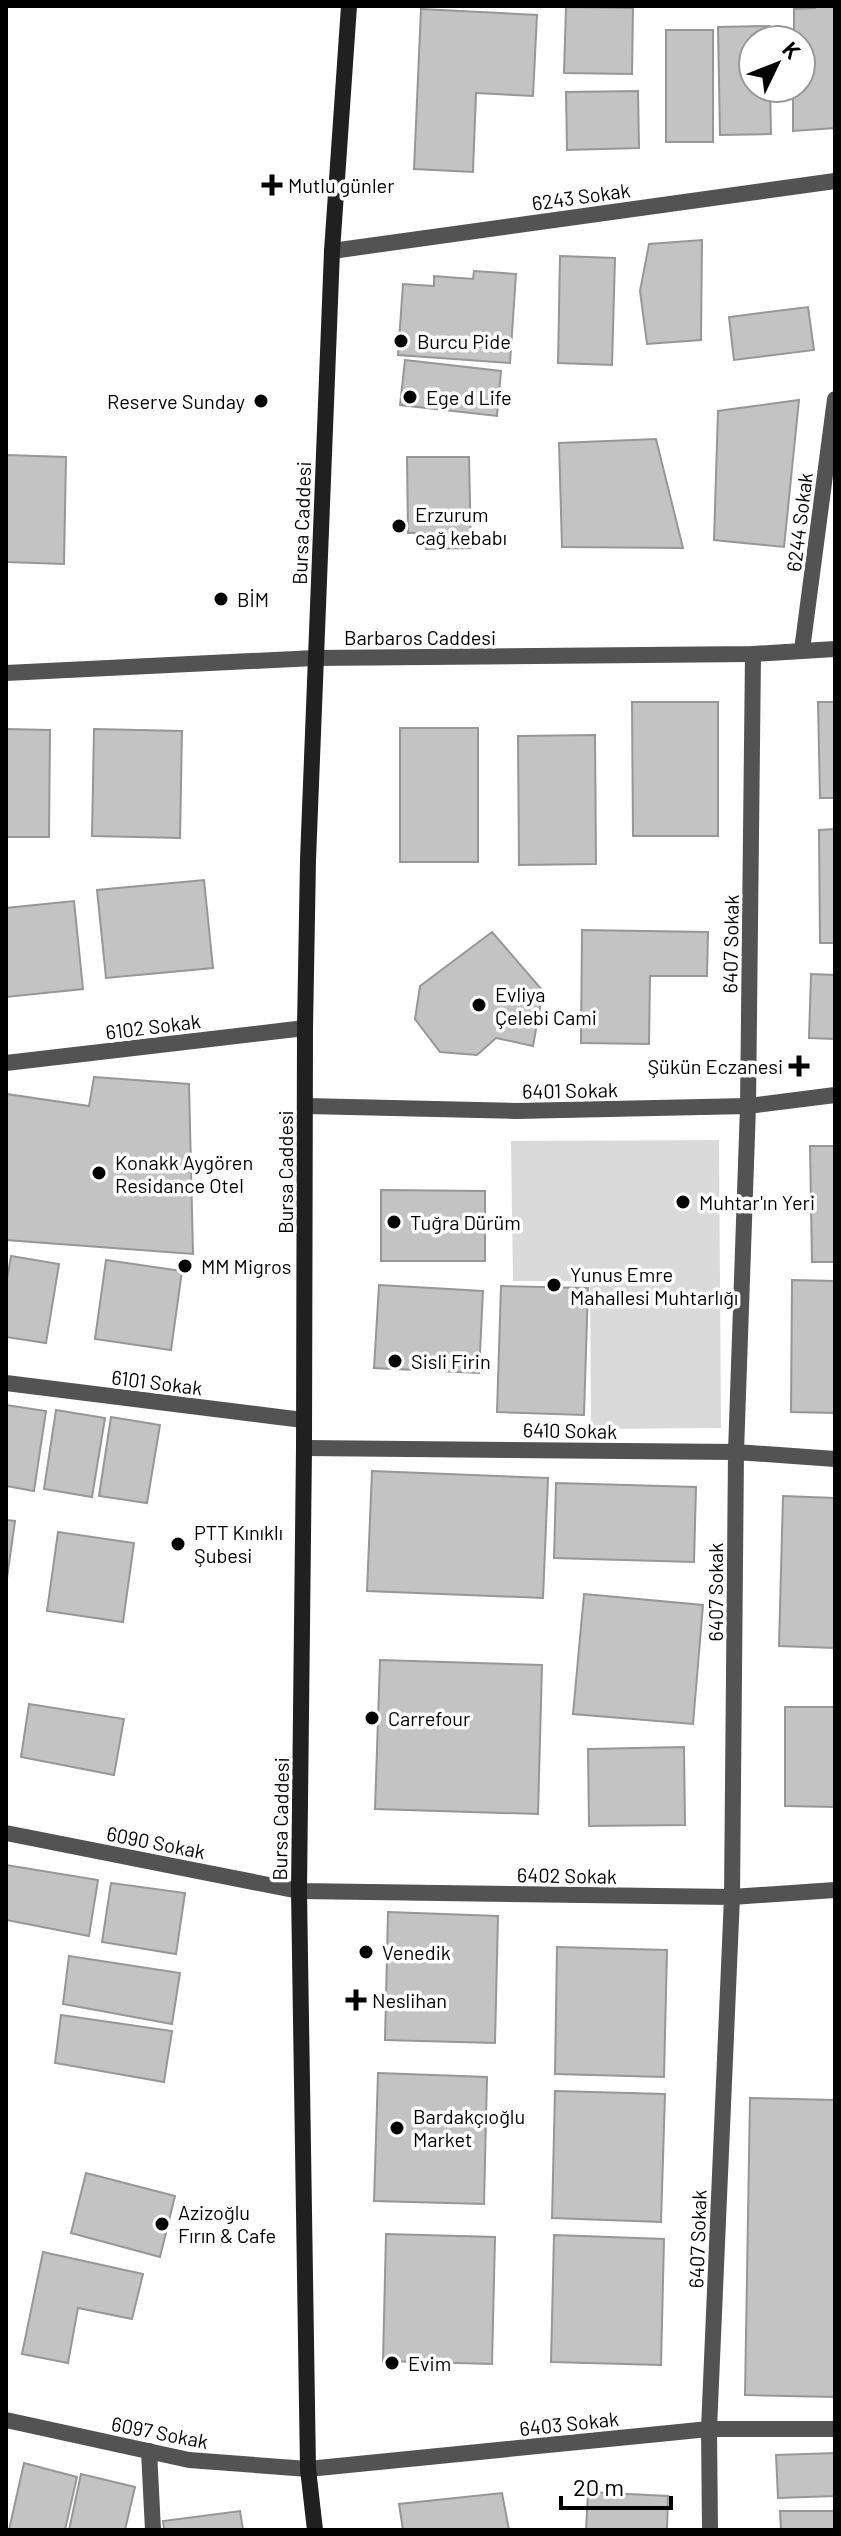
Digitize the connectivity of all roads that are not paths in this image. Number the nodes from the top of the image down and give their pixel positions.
1 (349, 6) edge
2 (835, 181) edge
3 (332, 251) junction
4 (835, 399) edge
5 (835, 649) edge
6 (802, 650) junction
7 (753, 654) junction
8 (315, 658) junction
9 (6, 673) edge
10 (305, 1028) junction
11 (6, 1063) edge
12 (835, 1095) edge
13 (306, 1106) junction
14 (748, 1106) junction
15 (6, 1383) edge
16 (303, 1420) junction
17 (304, 1448) junction
18 (736, 1452) junction
19 (835, 1459) edge
20 (6, 1833) edge
21 (835, 1890) edge
22 (299, 1891) junction
23 (732, 1897) junction
24 (6, 2420) edge
25 (709, 2429) junction
26 (835, 2429) edge
27 (149, 2451) junction
28 (308, 2469) junction
29 (153, 2530) edge
30 (315, 2530) edge
31 (710, 2530) edge

1 - 3 main road, Bursa Caddesi
2 - 3 street, 6243 Sokak
3 - 8 main road, Bursa Caddesi
4 - 6 street, 6244 Sokak
5 - 6 street, Barbaros Caddesi
6 - 7 street, Barbaros Caddesi
7 - 8 street, Barbaros Caddesi
7 - 14 street, 6407 Sokak
8 - 9 street, Barbaros Caddesi
8 - 10 main road, Bursa Caddesi
10 - 11 street, 6102 Sokak
10 - 13 main road, Bursa Caddesi
12 - 14 street, 6401 Sokak
13 - 14 street, 6401 Sokak
13 - 16 main road, Bursa Caddesi
14 - 18 street, 6407 Sokak
15 - 16 street, 6101 Sokak
16 - 17 main road, Bursa Caddesi
17 - 18 street, 6410 Sokak
17 - 22 main road, Bursa Caddesi
18 - 19 street, 6410 Sokak
18 - 23 street, 6407 Sokak
20 - 22 street, 6090 Sokak
21 - 23 street, 6402 Sokak
22 - 23 street, 6402 Sokak
22 - 28 main road, Bursa Caddesi
23 - 25 street, 6407 Sokak
24 - 27 street, 6097 Sokak
25 - 26 street, 6403 Sokak
25 - 28 street, 6403 Sokak
25 - 31 street, 6407 Sokak
27 - 28 street, 6097 Sokak
27 - 29 street
28 - 30 main road, Bursa Caddesi

